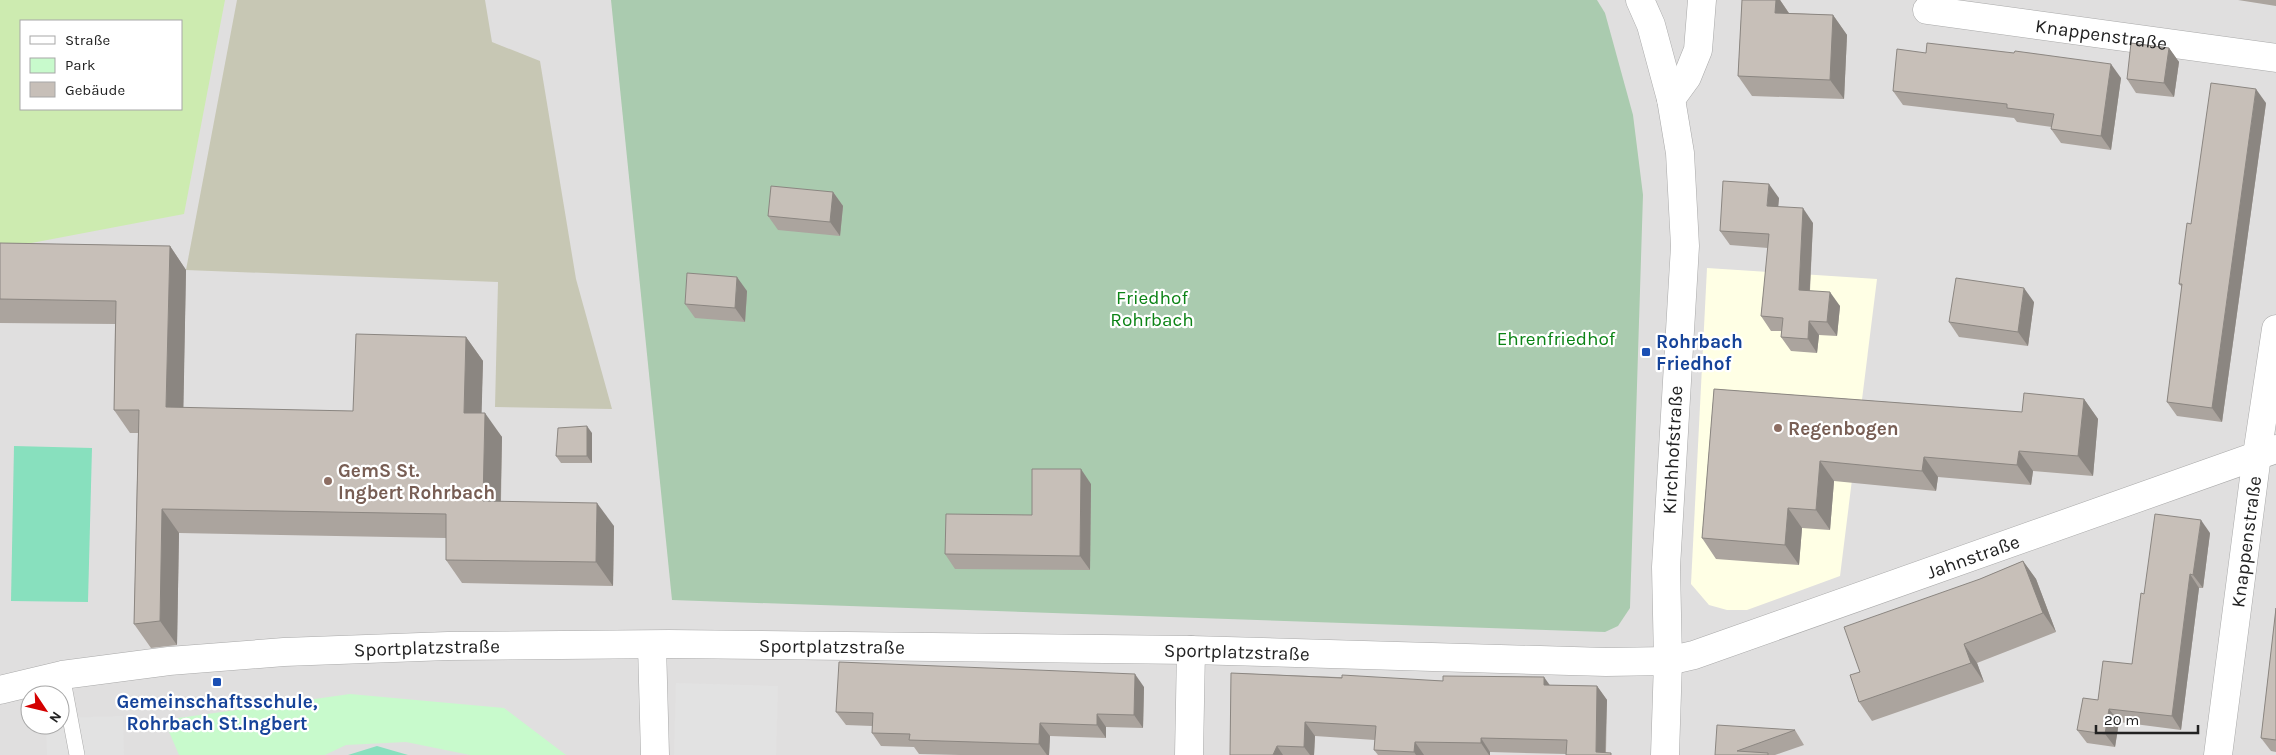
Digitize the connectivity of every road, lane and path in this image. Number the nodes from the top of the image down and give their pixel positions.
1 (1640, 0) edge
2 (1702, 0) edge
3 (1927, 10) dead end
4 (2276, 58) edge
5 (1671, 99) junction
6 (2276, 329) edge
7 (2266, 452) edge
8 (652, 645) junction
9 (1191, 650) junction
10 (1668, 661) junction
11 (62, 675) junction
12 (0, 690) edge
13 (77, 755) edge
14 (655, 755) edge
15 (1189, 755) edge
16 (1665, 755) edge
17 (2218, 755) edge

1 - 5 street, Kirchhofstraße
2 - 5 street
3 - 4 street, Knappenstraße
5 - 10 street, Kirchhofstraße
6 - 7 street, Knappenstraße
7 - 10 street, Jahnstraße
7 - 17 street, Knappenstraße
8 - 9 street, Sportplatzstraße
8 - 11 street, Sportplatzstraße
8 - 14 street
9 - 10 street, Sportplatzstraße
9 - 15 street
10 - 16 street, Kirchhofstraße
11 - 12 street, Sportplatzstraße
11 - 13 lane

